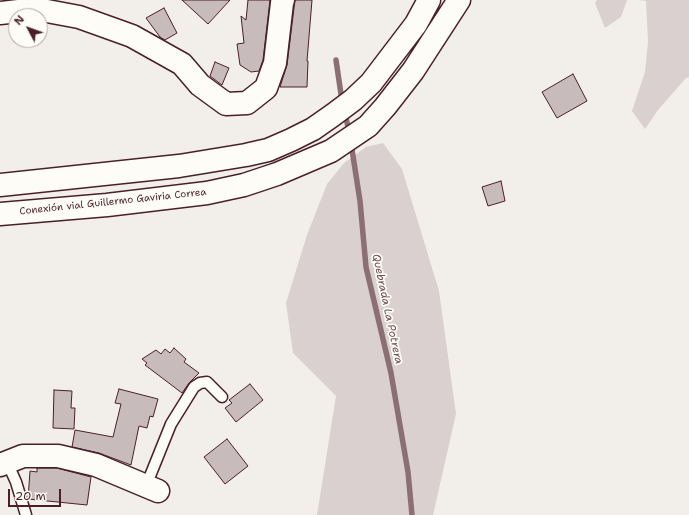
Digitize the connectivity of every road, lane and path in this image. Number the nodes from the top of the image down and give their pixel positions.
1 (283, 0) edge
2 (429, 0) edge
3 (459, 0) edge
4 (0, 13) edge
5 (0, 185) edge
6 (0, 214) edge
7 (222, 397) dead end
8 (4, 464) edge
9 (152, 488) joint
10 (26, 515) edge

1 - 4 main road
2 - 5 main road
3 - 6 main road, Conexión vial Guillermo Gaviria Correa
7 - 9 lane
8 - 9 main road
8 - 10 lane

